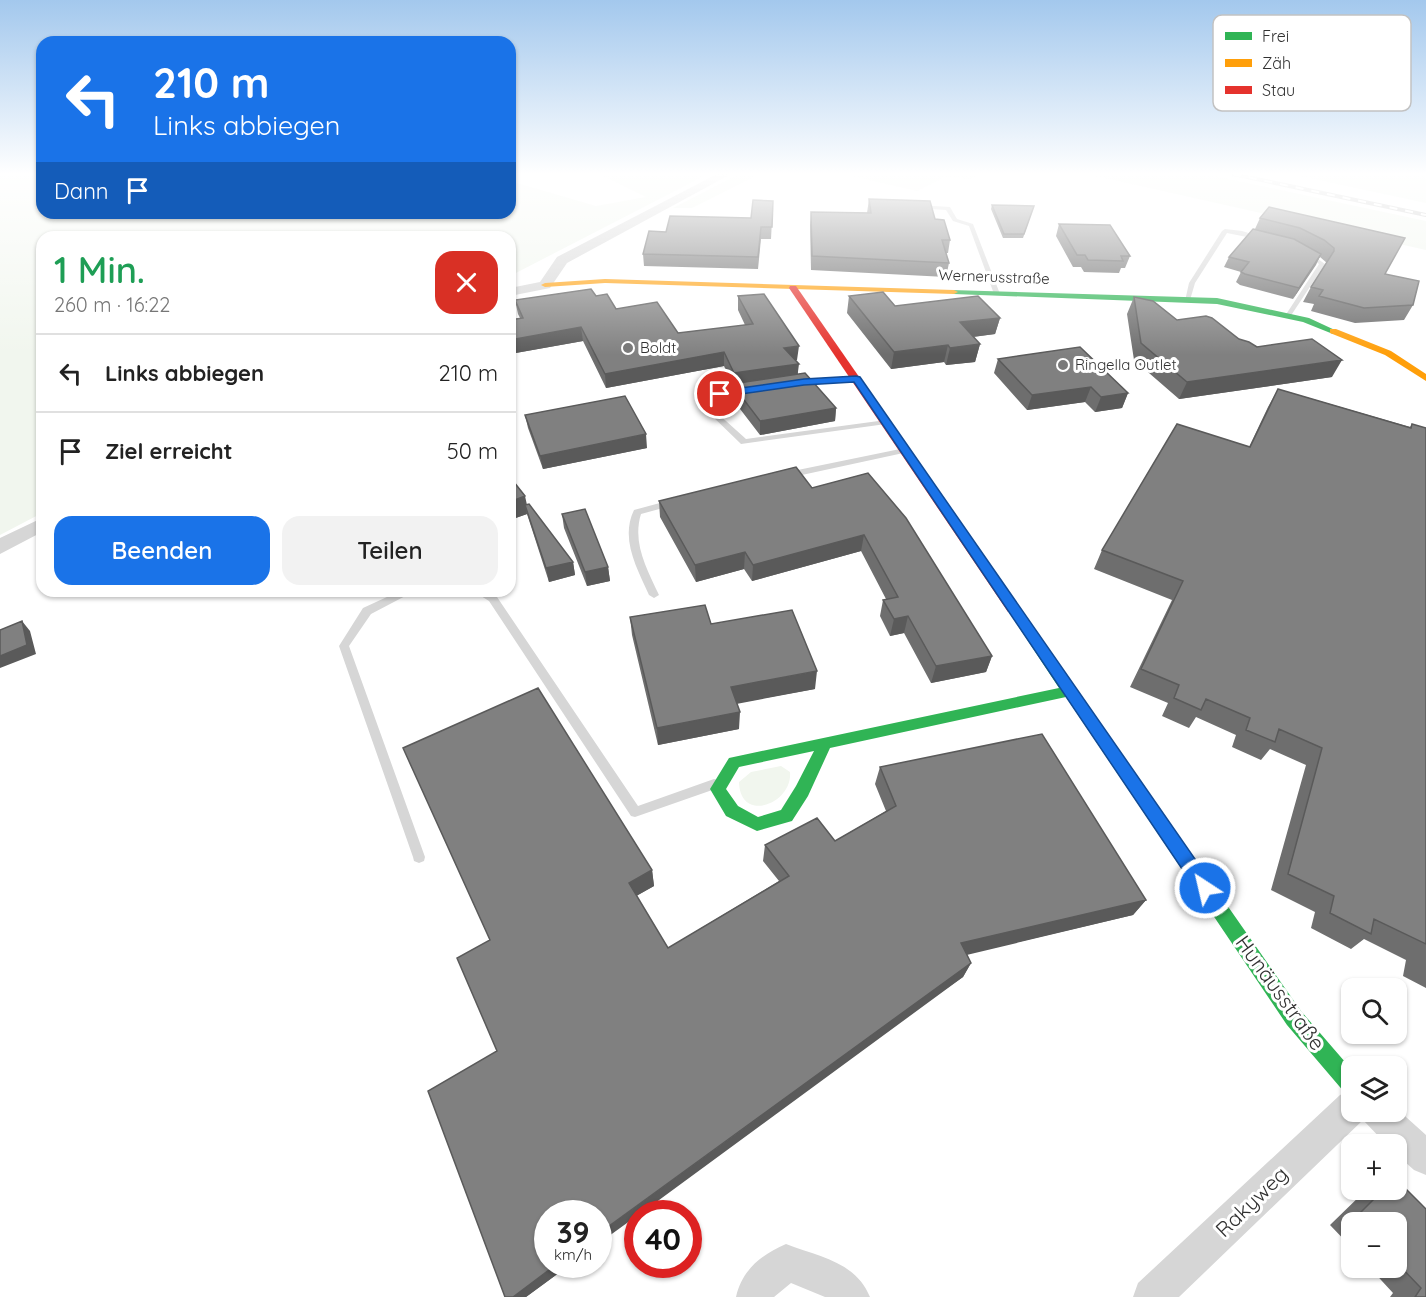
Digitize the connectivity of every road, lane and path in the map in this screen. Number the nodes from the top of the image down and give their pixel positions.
1 (610, 235) edge
2 (975, 235) edge
3 (1223, 235) edge
4 (1248, 235) edge
5 (1270, 240) edge
6 (1297, 249) edge
7 (545, 285) junction
8 (793, 288) junction
9 (516, 291) edge
10 (997, 294) junction
11 (1187, 300) junction
12 (1288, 316) junction
13 (1426, 378) edge
14 (856, 379) junction
15 (793, 384) edge
16 (762, 388) edge
17 (886, 422) junction
18 (905, 450) junction
19 (777, 477) edge
20 (682, 500) edge
21 (36, 527) edge
22 (0, 547) edge
23 (654, 595) dead end
24 (396, 597) edge
25 (489, 597) edge
26 (1069, 691) junction
27 (825, 743) junction
28 (723, 781) junction
29 (419, 857) dead end
30 (1341, 1073) edge
31 (1341, 1117) edge
32 (1387, 1122) edge
33 (1426, 1158) edge
34 (755, 1297) edge
35 (851, 1297) edge
36 (1152, 1297) edge

1 - 7 street
2 - 10 lane
3 - 11 lane
4 - 5 lane
6 - 12 lane
7 - 8 street, Wernerusstraße
7 - 9 street
8 - 10 street, Wernerusstraße
8 - 14 street, Hunäusstraße
10 - 11 street, Wernerusstraße
11 - 12 street, Wernerusstraße
12 - 13 street, Wernerusstraße
14 - 15 lane
14 - 17 street, Hunäusstraße
16 - 17 lane
17 - 18 street, Hunäusstraße
18 - 19 lane
18 - 26 street, Hunäusstraße
20 - 23 lane
21 - 22 street
24 - 29 lane
25 - 28 lane
26 - 27 street
26 - 30 street, Hunäusstraße
27 - 28 street
27 - 28 street
31 - 36 street, Rakyweg
32 - 33 street
34 - 35 street

